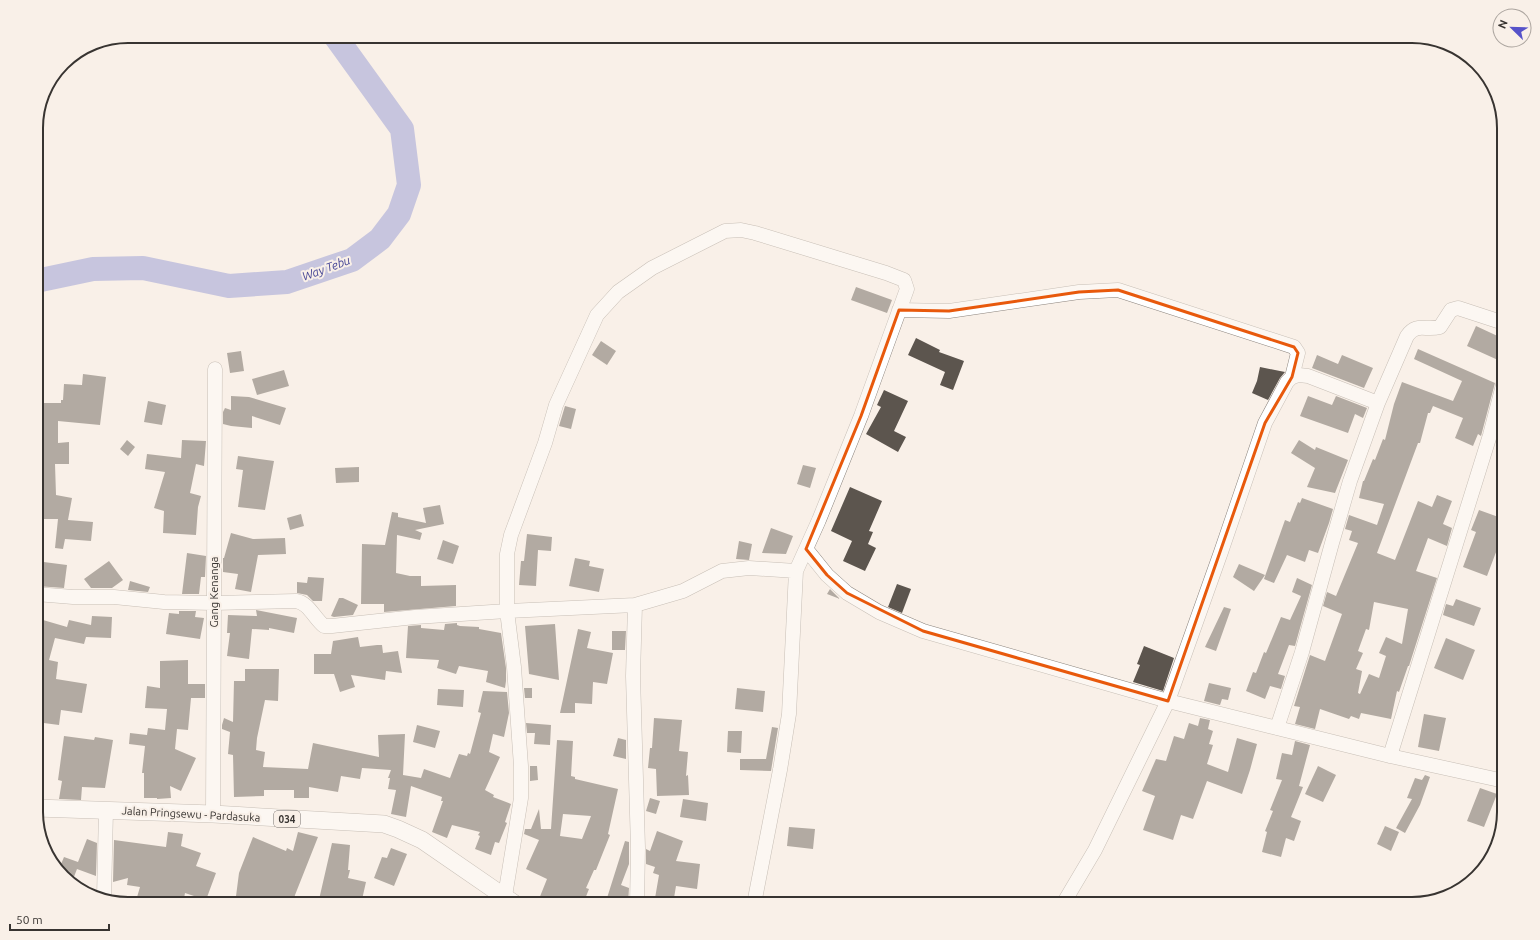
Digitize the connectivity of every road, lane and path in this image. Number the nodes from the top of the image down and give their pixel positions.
1 (899, 310) junction
2 (1497, 320) edge
3 (215, 369) dead end
4 (1292, 377) junction
5 (1378, 403) junction
6 (1497, 408) edge
7 (806, 549) junction
8 (796, 571) junction
9 (43, 594) edge
10 (214, 603) junction
11 (635, 605) junction
12 (507, 611) junction
13 (1168, 701) junction
14 (1277, 728) junction
15 (1390, 756) junction
16 (1497, 780) edge
17 (43, 808) edge
18 (106, 810) junction
19 (213, 814) junction
20 (104, 893) edge
21 (506, 897) edge
22 (510, 897) edge
23 (637, 897) edge
24 (755, 897) edge
25 (1067, 897) edge

1 - 4 street
1 - 7 street
1 - 12 street
2 - 5 street
3 - 10 street, Gang Kenanga
4 - 5 street
4 - 13 street
5 - 14 street
6 - 15 street
7 - 8 street
7 - 13 street
8 - 11 street
8 - 24 street
9 - 10 street
10 - 12 street
10 - 19 street, Gang Kenanga
11 - 12 street
11 - 23 street
12 - 22 street
13 - 14 street
13 - 25 street
14 - 15 street
15 - 16 street
17 - 18 main road, Jalan Pringsewu - Pardasuka / 034
18 - 19 main road, Jalan Pringsewu - Pardasuka / 034
18 - 20 street
19 - 21 main road, Jalan Pringsewu - Pardasuka / 034

